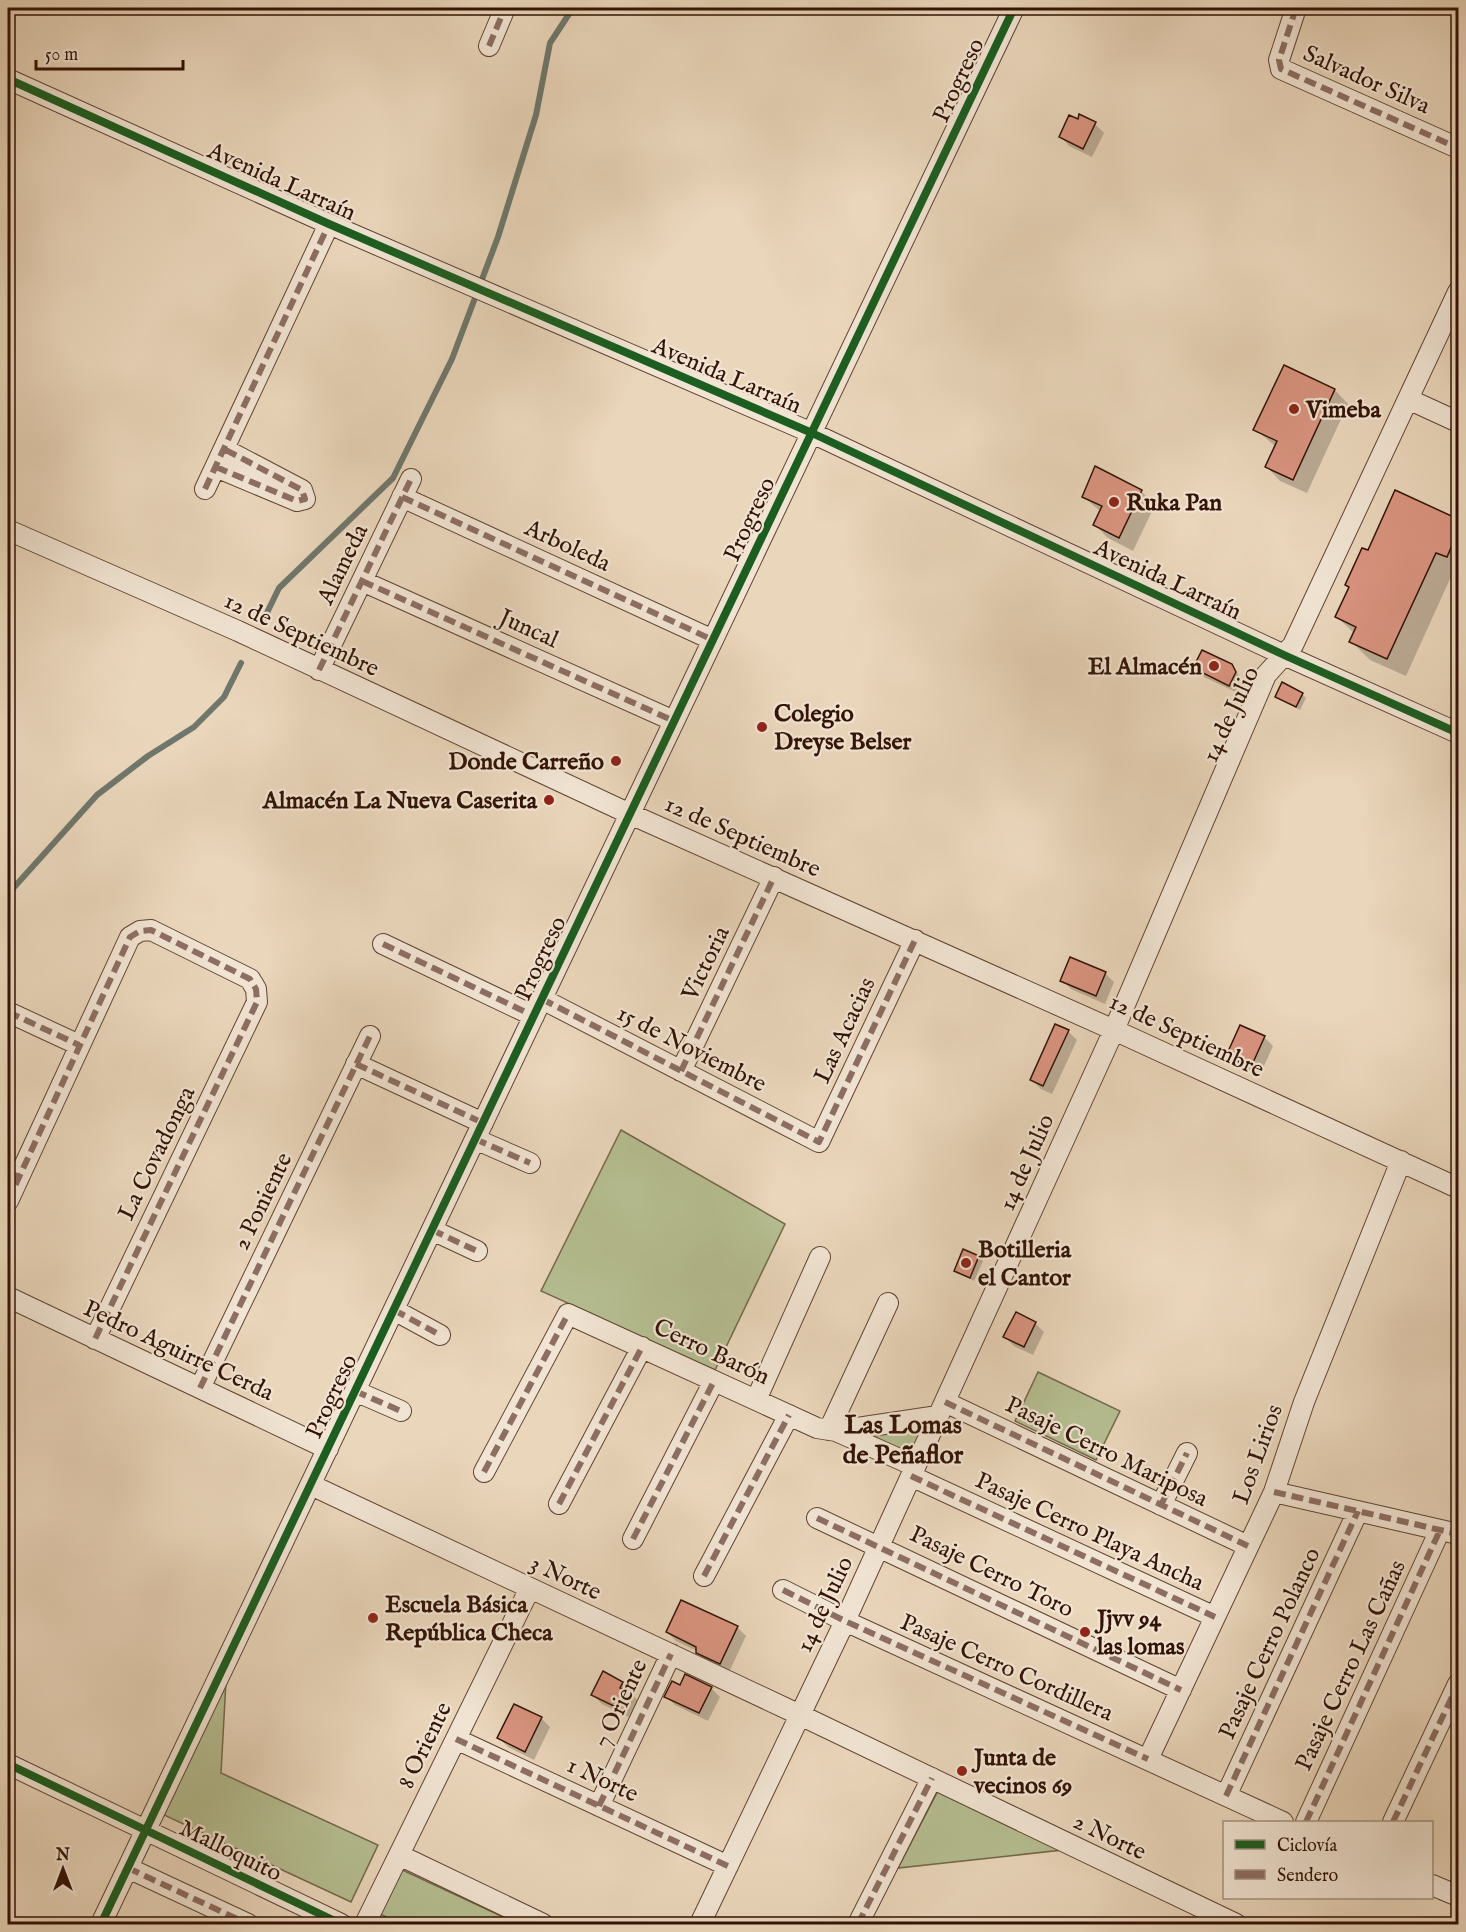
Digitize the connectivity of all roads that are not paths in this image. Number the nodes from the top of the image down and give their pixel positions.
1 (505, 8) edge
2 (1014, 8) edge
3 (1296, 8) edge
4 (489, 46) dead end
5 (8, 79) edge
6 (1458, 148) edge
7 (329, 224) junction
8 (1458, 292) edge
9 (1408, 399) junction
10 (1458, 422) edge
11 (812, 433) junction
12 (411, 480) dead end
13 (206, 489) dead end
14 (402, 497) junction
15 (8, 530) edge
16 (362, 581) junction
17 (713, 639) junction
18 (1284, 655) junction
19 (319, 670) junction
20 (674, 721) junction
21 (1458, 732) edge
22 (630, 814) junction
23 (774, 877) junction
24 (915, 940) junction
25 (383, 944) dead end
26 (538, 1008) junction
27 (8, 1012) edge
28 (1114, 1030) junction
29 (370, 1036) dead end
30 (79, 1045) junction
31 (356, 1064) junction
32 (681, 1071) junction
33 (479, 1131) junction
34 (819, 1142) joint
35 (1401, 1161) junction
36 (530, 1163) dead end
37 (13, 1175) edge
38 (1458, 1188) edge
39 (8, 1201) edge
40 (432, 1230) junction
41 (477, 1251) dead end
42 (820, 1257) dead end
43 (8, 1297) edge
44 (888, 1303) dead end
45 (394, 1310) junction
46 (440, 1335) dead end
47 (96, 1339) junction
48 (642, 1347) junction
49 (714, 1381) junction
50 (200, 1388) junction
51 (356, 1391) junction
52 (756, 1400) junction
53 (941, 1409) junction
54 (401, 1412) dead end
55 (789, 1415) junction
56 (832, 1430) junction
57 (328, 1449) junction
58 (1187, 1453) dead end
59 (913, 1471) junction
60 (484, 1472) dead end
61 (311, 1485) junction
62 (1274, 1492) junction
63 (559, 1504) dead end
64 (1161, 1505) junction
65 (1358, 1511) junction
66 (818, 1518) dead end
67 (1449, 1532) edge
68 (633, 1539) dead end
69 (879, 1546) junction
70 (1248, 1546) junction
71 (704, 1576) dead end
72 (530, 1588) junction
73 (783, 1590) dead end
74 (1215, 1617) junction
75 (845, 1622) junction
76 (670, 1654) junction
77 (1458, 1684) edge
78 (1181, 1690) junction
79 (800, 1715) junction
80 (456, 1739) junction
81 (1148, 1759) junction
82 (8, 1764) edge
83 (932, 1778) junction
84 (1226, 1796) junction
85 (599, 1806) junction
86 (1281, 1821) edge
87 (1306, 1821) edge
88 (1393, 1821) edge
89 (146, 1830) junction
90 (399, 1855) junction
91 (728, 1866) junction
92 (128, 1868) junction
93 (1433, 1886) edge
94 (1458, 1893) edge
95 (101, 1924) edge
96 (248, 1924) edge
97 (341, 1924) edge
98 (365, 1924) edge
99 (543, 1924) edge
100 (699, 1924) edge
101 (858, 1924) edge
102 (1236, 1924) edge

1 - 4 street
2 - 11 street, Progreso
3 - 6 street, Salvador Silva
5 - 7 street, Avenida Larraín
7 - 11 street, Avenida Larraín
7 - 13 street
8 - 9 street, 14 de Julio
9 - 10 street
9 - 18 street, 14 de Julio
11 - 17 street, Progreso
11 - 18 street, Avenida Larraín
12 - 14 street, Alameda
14 - 16 street, Alameda
14 - 17 street, Arboleda
15 - 19 street, 12 de Septiembre
16 - 19 street, Alameda
16 - 20 street, Juncal
17 - 20 street, Progreso
18 - 21 street, Avenida Larraín
18 - 28 street, 14 de Julio
19 - 22 street, 12 de Septiembre
20 - 22 street, Progreso
22 - 23 street, 12 de Septiembre
22 - 26 street, Progreso
23 - 24 street, 12 de Septiembre
23 - 32 street, Victoria
24 - 28 street, 12 de Septiembre
24 - 34 street, Las Acacias
25 - 26 street, 15 de Noviembre
26 - 32 street, 15 de Noviembre
26 - 33 street, Progreso
27 - 30 street
28 - 35 street, 12 de Septiembre
28 - 53 street, 14 de Julio
29 - 31 street, 2 Poniente
30 - 37 street
30 - 47 street, La Covadonga
31 - 33 street
31 - 50 street, 2 Poniente
32 - 34 street, 15 de Noviembre
33 - 36 street
33 - 40 street, Progreso
35 - 38 street, 12 de Septiembre
35 - 62 street, Los Lirios
37 - 39 street
40 - 41 street
40 - 45 street, Progreso
42 - 52 street
43 - 47 street, Pedro Aguirre Cerda
44 - 56 street
45 - 46 street
45 - 51 street, Progreso
47 - 50 street, Pedro Aguirre Cerda
48 - 49 street, Cerro Barón
48 - 60 street, Cerro Barón
48 - 63 street
49 - 52 street, Cerro Barón
49 - 68 street
50 - 57 street, Pedro Aguirre Cerda
51 - 54 street
51 - 57 street, Progreso
52 - 55 street, Cerro Barón
53 - 56 street, Cerro Barón
53 - 59 street, 14 de Julio
53 - 64 street, Pasaje Cerro Mariposa
55 - 56 street, Cerro Barón
55 - 71 street
56 - 59 street, Cerro Barón
57 - 61 street, Progreso
58 - 64 street
59 - 69 street, 14 de Julio
59 - 74 street, Pasaje Cerro Playa Ancha
61 - 72 street, 3 Norte
61 - 89 street, Progreso
62 - 65 street
62 - 70 street, Los Lirios
64 - 70 street, Pasaje Cerro Mariposa
65 - 67 street
65 - 84 street, Pasaje Cerro Polanco
66 - 69 street, Pasaje Cerro Toro
67 - 87 street, Pasaje Cerro Las Cañas
69 - 75 street, 14 de Julio
69 - 78 street, Pasaje Cerro Toro
70 - 74 street, Los Lirios
72 - 76 street, 3 Norte
72 - 80 street, 8 Oriente
73 - 75 street, Pasaje Cerro Cordillera
74 - 78 street, Los Lirios
75 - 79 street, 14 de Julio
75 - 81 street, Pasaje Cerro Cordillera
76 - 79 street, 3 Norte
76 - 85 street, 7 Oriente
77 - 88 street
78 - 81 street, Los Lirios
79 - 83 street, 2 Norte
79 - 91 street, 14 de Julio
80 - 85 street, 1 Norte
80 - 90 street, 8 Oriente
81 - 84 street, Pasaje Cerro Cordillera
82 - 89 street, Malloquito
83 - 101 street
83 - 102 street, 2 Norte
84 - 86 street, Pasaje Cerro Cordillera
85 - 91 street, 1 Norte
89 - 92 street, Progreso
89 - 97 street, Malloquito
90 - 98 street, 8 Oriente
90 - 99 street
91 - 100 street, 14 de Julio
92 - 95 street, Progreso
92 - 96 street
93 - 94 street

